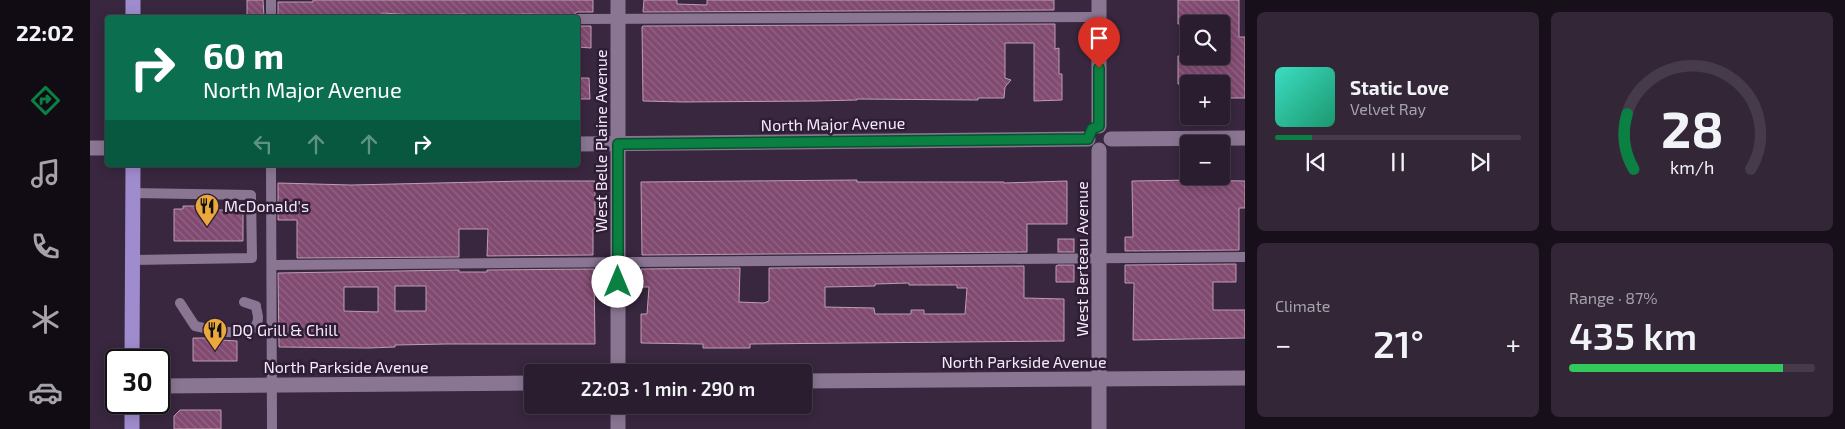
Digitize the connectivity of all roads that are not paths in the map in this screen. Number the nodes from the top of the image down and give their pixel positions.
1 (133, 0) edge
2 (271, 0) edge
3 (618, 0) edge
4 (1099, 0) edge
5 (133, 15) edge
6 (271, 15) edge
7 (1099, 17) junction
8 (580, 19) edge
9 (618, 19) junction
10 (1099, 126) junction
11 (1111, 138) junction
12 (1245, 138) edge
13 (580, 144) edge
14 (618, 144) junction
15 (1093, 144) junction
16 (90, 148) edge
17 (105, 148) edge
18 (133, 167) edge
19 (271, 167) edge
20 (133, 193) junction
21 (1245, 257) edge
22 (1099, 259) junction
23 (132, 260) junction
24 (618, 262) junction
25 (272, 265) junction
26 (244, 302) dead end
27 (180, 303) dead end
28 (132, 349) edge
29 (618, 364) edge
30 (1245, 378) edge
31 (1099, 379) junction
32 (812, 381) edge
33 (524, 383) edge
34 (272, 385) junction
35 (170, 386) edge
36 (132, 414) edge
37 (618, 414) edge
38 (132, 429) edge
39 (272, 429) edge
40 (618, 429) edge
41 (1099, 429) edge

1 - 5 main road
2 - 6 lane
3 - 9 street, West Belle Plaine Avenue
4 - 7 street
7 - 9 lane
7 - 10 street
8 - 9 lane
9 - 14 street, West Belle Plaine Avenue
10 - 11 street
10 - 15 street
11 - 12 street
11 - 15 street
13 - 14 street, North Major Avenue
14 - 15 street, North Major Avenue
14 - 24 street, West Belle Plaine Avenue
15 - 22 street, West Berteau Avenue
16 - 17 street
18 - 20 main road
19 - 25 lane
20 - 23 main road
20 - 23 lane
21 - 22 lane
22 - 24 lane
22 - 31 street, West Berteau Avenue
23 - 28 main road
24 - 25 lane
24 - 29 street, West Belle Plaine Avenue
25 - 34 lane
26 - 27 lane
30 - 31 street, North Parkside Avenue
31 - 32 street, North Parkside Avenue
31 - 41 street, West Berteau Avenue
33 - 34 street, North Parkside Avenue
34 - 35 street, North Parkside Avenue
34 - 39 lane
36 - 38 main road
37 - 40 street

